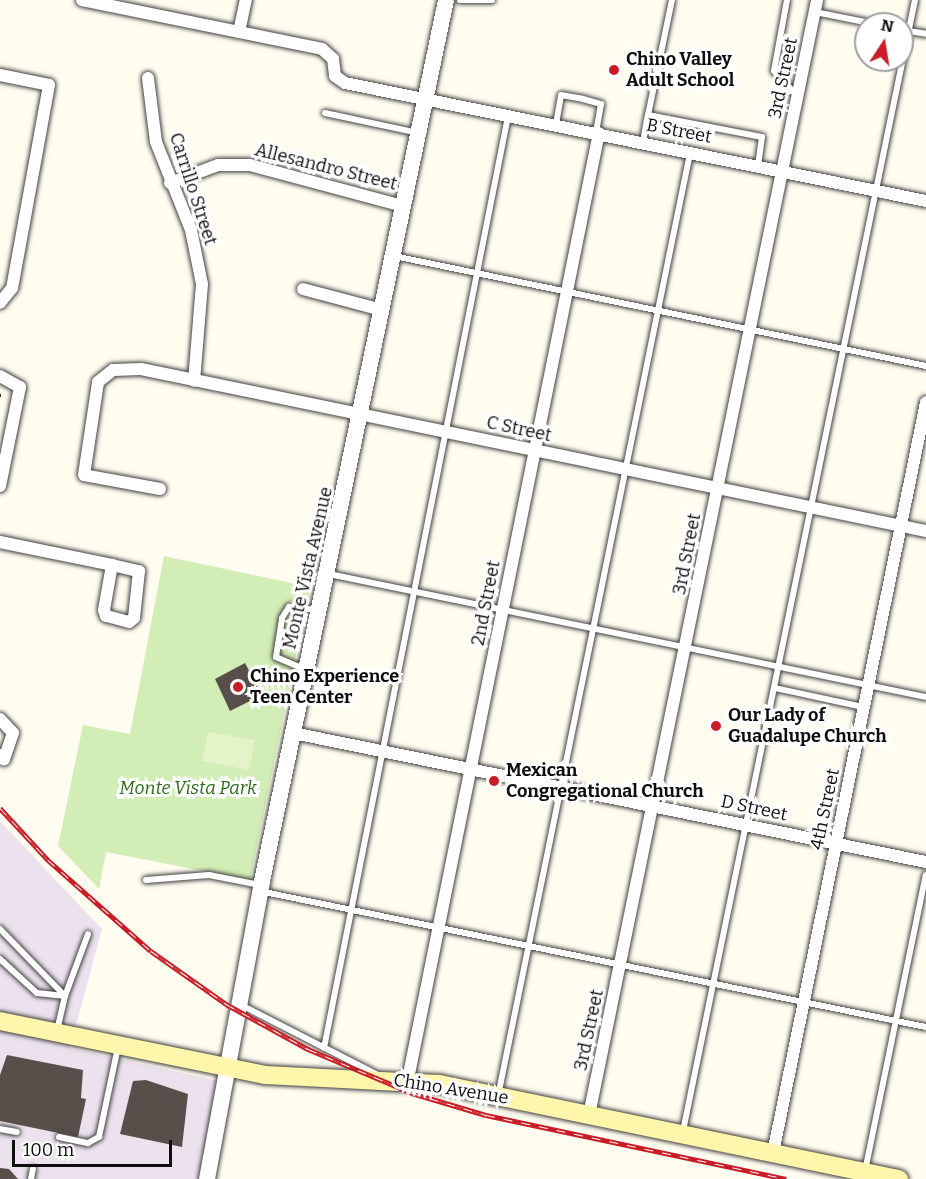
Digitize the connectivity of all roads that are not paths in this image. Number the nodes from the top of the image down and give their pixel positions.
1 (81, 0) edge
2 (246, 0) edge
3 (446, 0) edge
4 (460, 0) edge
5 (492, 0) edge
6 (672, 0) edge
7 (787, 0) edge
8 (816, 6) edge
9 (854, 18) edge
10 (239, 32) junction
11 (897, 72) edge
12 (0, 75) edge
13 (148, 78) dead end
14 (797, 96) junction
15 (425, 97) junction
16 (325, 113) dead end
17 (508, 114) junction
18 (648, 115) junction
19 (556, 124) junction
20 (418, 133) junction
21 (598, 133) junction
22 (643, 141) junction
23 (691, 151) junction
24 (758, 165) junction
25 (782, 170) junction
26 (170, 183) junction
27 (876, 191) junction
28 (926, 201) edge
29 (403, 206) junction
30 (393, 256) junction
31 (476, 274) junction
32 (303, 289) dead end
33 (568, 291) junction
34 (1, 303) edge
35 (382, 310) junction
36 (661, 312) junction
37 (750, 330) junction
38 (844, 349) junction
39 (926, 366) edge
40 (0, 376) edge
41 (194, 381) junction
42 (926, 402) edge
43 (360, 416) junction
44 (444, 432) junction
45 (535, 450) junction
46 (628, 471) junction
47 (0, 486) edge
48 (160, 489) dead end
49 (718, 489) junction
50 (812, 508) junction
51 (901, 526) junction
52 (926, 531) edge
53 (0, 542) edge
54 (112, 565) junction
55 (329, 574) junction
56 (411, 590) junction
57 (503, 609) junction
58 (318, 611) junction
59 (596, 630) junction
60 (686, 648) junction
61 (780, 667) junction
62 (306, 669) junction
63 (869, 684) junction
64 (775, 688) junction
65 (926, 697) edge
66 (864, 708) junction
67 (0, 719) edge
68 (293, 733) junction
69 (380, 750) junction
70 (0, 755) edge
71 (471, 768) junction
72 (561, 786) junction
73 (654, 806) junction
74 (745, 824) junction
75 (836, 843) junction
76 (926, 862) edge
77 (926, 875) edge
78 (146, 880) dead end
79 (264, 889) junction
80 (351, 909) junction
81 (441, 928) junction
82 (0, 929) edge
83 (88, 934) dead end
84 (532, 946) junction
85 (0, 959) edge
86 (621, 964) junction
87 (715, 984) junction
88 (65, 996) junction
89 (804, 1002) junction
90 (243, 1006) junction
91 (0, 1021) edge
92 (899, 1021) junction
93 (926, 1027) edge
94 (57, 1033) junction
95 (118, 1046) junction
96 (324, 1048) junction
97 (229, 1069) junction
98 (388, 1079) junction
99 (408, 1080) junction
100 (498, 1096) junction
101 (589, 1115) junction
102 (0, 1129) edge
103 (17, 1132) dead end
104 (682, 1134) junction
105 (59, 1137) dead end
106 (773, 1153) junction
107 (33, 1169) dead end
108 (864, 1172) junction
109 (31, 1179) edge
110 (207, 1179) edge
111 (899, 1179) edge

1 - 10 street, B Street
2 - 10 street
3 - 15 street, Monte Vista Avenue
4 - 5 lane
6 - 18 lane
7 - 14 lane
8 - 9 lane
8 - 14 street, 3rd Street
10 - 15 street, B Street
11 - 27 lane
12 - 34 street
13 - 26 street, Carrillo Street
14 - 25 street, 3rd Street
15 - 17 street, B Street
15 - 20 street, Monte Vista Avenue
16 - 20 lane
17 - 19 street, B Street
17 - 31 lane
18 - 22 lane
18 - 24 lane
19 - 21 street, B Street
19 - 21 lane
20 - 29 street, Monte Vista Avenue
21 - 22 street, B Street
21 - 33 street, 2nd Street
22 - 23 street, B Street
23 - 24 street, B Street
23 - 36 lane
24 - 25 street, B Street
25 - 27 street, B Street
25 - 37 street, 3rd Street
26 - 29 street, Allesandro Street
26 - 41 street, Carrillo Street
27 - 28 street, B Street
27 - 38 lane
29 - 30 street, Monte Vista Avenue
30 - 31 lane
30 - 35 street, Monte Vista Avenue
31 - 33 lane
31 - 44 lane
32 - 35 street
33 - 36 lane
33 - 45 street, 2nd Street
35 - 43 street, Monte Vista Avenue
36 - 37 lane
36 - 46 lane
37 - 38 lane
37 - 49 street, 3rd Street
38 - 39 lane
38 - 50 lane
40 - 47 street
41 - 43 street, C Street
41 - 48 street, C Street
42 - 51 street, 4th Street
43 - 44 street, C Street
43 - 55 street, Monte Vista Avenue
44 - 45 street, C Street
44 - 56 lane
45 - 46 street, C Street
45 - 57 street, 2nd Street
46 - 49 street, C Street
46 - 59 lane
49 - 50 street, C Street
49 - 60 street, 3rd Street
50 - 51 street, C Street
50 - 61 lane
51 - 52 street, C Street
51 - 63 street, 4th Street
53 - 54 street
54 - 54 street
55 - 56 lane
55 - 58 street, Monte Vista Avenue
56 - 57 lane
56 - 69 lane
57 - 59 lane
57 - 71 street, 2nd Street
58 - 62 street, Monte Vista Avenue
58 - 62 lane
59 - 60 lane
59 - 72 lane
60 - 61 lane
60 - 73 street, 3rd Street
61 - 63 lane
61 - 64 lane
62 - 68 street, Monte Vista Avenue
63 - 65 lane
63 - 66 street, 4th Street
64 - 66 lane
64 - 74 lane
66 - 75 street, 4th Street
67 - 70 street
68 - 69 street, D Street
68 - 79 street, Monte Vista Avenue
69 - 71 street, D Street
69 - 80 lane
71 - 72 street, D Street
71 - 81 street, 2nd Street
72 - 73 street, D Street
72 - 84 lane
73 - 74 street, D Street
73 - 86 street, 3rd Street
74 - 75 street, D Street
74 - 87 lane
75 - 76 street, D Street
75 - 89 street, 4th Street
77 - 92 lane
78 - 79 lane
79 - 80 lane
79 - 90 street, Monte Vista Avenue
80 - 81 lane
80 - 96 lane
81 - 84 lane
81 - 99 street, 2nd Street
82 - 88 lane
83 - 88 lane
84 - 86 lane
84 - 100 lane
85 - 88 lane
86 - 87 lane
86 - 101 street, 3rd Street
87 - 89 lane
87 - 104 lane
88 - 94 lane
89 - 92 lane
89 - 106 street, 4th Street
90 - 96 lane
90 - 97 street, Monte Vista Avenue
91 - 94 main road, Chino Avenue
92 - 93 lane
92 - 108 lane
94 - 95 main road, Chino Avenue
95 - 97 main road, Chino Avenue
95 - 105 lane
96 - 98 lane
97 - 98 main road, Chino Avenue
97 - 110 street, Monte Vista Avenue
98 - 99 main road, Chino Avenue
99 - 100 main road, Chino Avenue
100 - 101 main road, Chino Avenue
101 - 104 main road, Chino Avenue
102 - 103 lane
104 - 106 main road, Chino Avenue
106 - 108 main road, Chino Avenue
107 - 109 lane
108 - 111 main road, Chino Avenue

